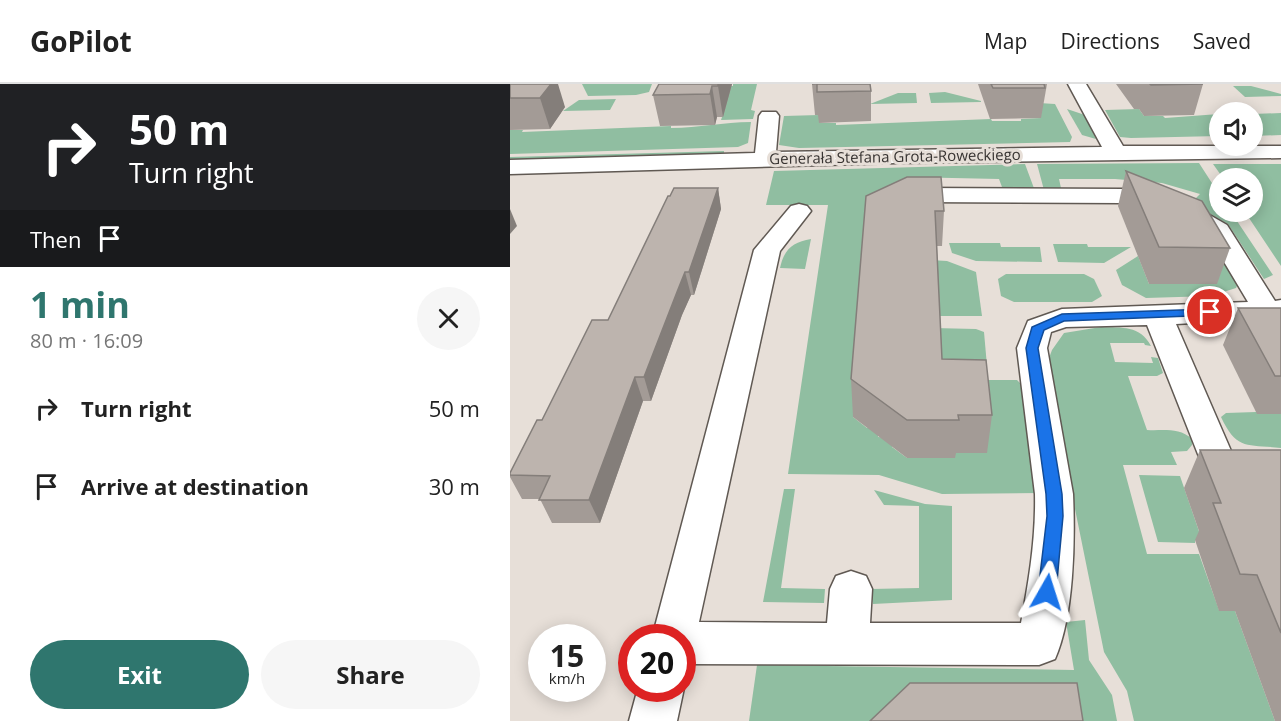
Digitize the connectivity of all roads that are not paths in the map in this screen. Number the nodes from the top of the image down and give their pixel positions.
1 (1077, 84) edge
2 (769, 116) dead end
3 (1116, 152) junction
4 (1281, 152) edge
5 (765, 158) junction
6 (510, 167) edge
7 (920, 195) edge
8 (799, 212) dead end
9 (1274, 309) edge
10 (1158, 316) junction
11 (1220, 467) edge
12 (851, 589) dead end
13 (677, 624) edge
14 (847, 642) junction
15 (696, 643) edge
16 (658, 702) edge
17 (653, 721) edge

1 - 3 street
2 - 5 street
3 - 4 street, Generała Stefana Grota-Roweckiego
3 - 5 street, Generała Stefana Grota-Roweckiego
5 - 6 street, Generała Stefana Grota-Roweckiego
7 - 9 street
8 - 13 street
9 - 10 street
10 - 11 street
10 - 14 street
12 - 14 street
14 - 15 street
16 - 17 street

